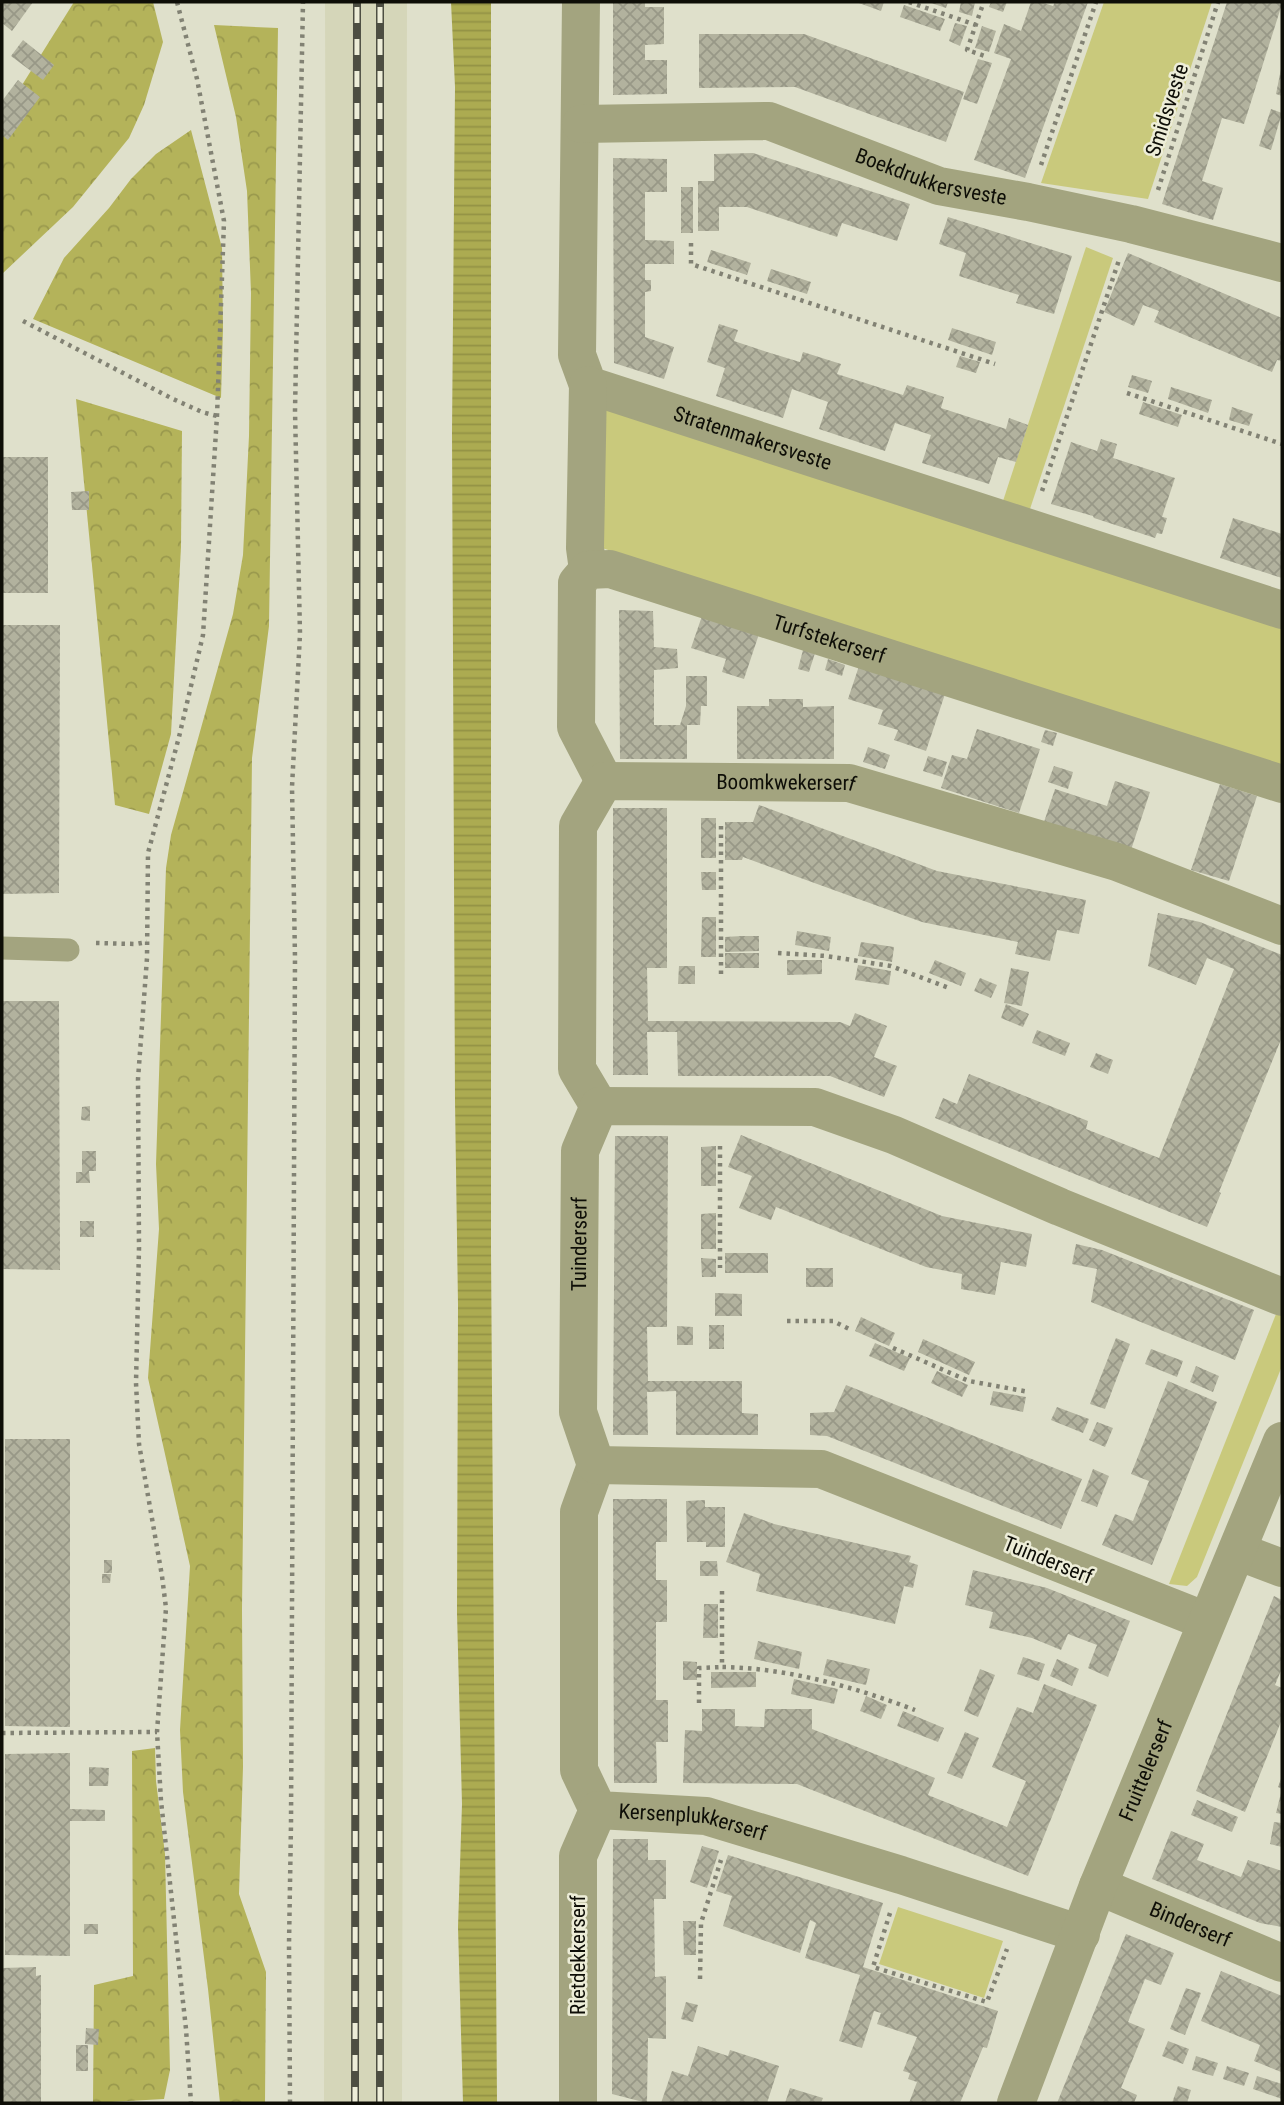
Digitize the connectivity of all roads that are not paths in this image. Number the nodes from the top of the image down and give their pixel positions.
1 (581, 2) edge
2 (581, 124) junction
3 (1282, 262) edge
4 (588, 385) junction
5 (588, 569) junction
6 (1282, 610) edge
7 (604, 781) junction
8 (1282, 784) edge
9 (1282, 926) edge
10 (2, 948) edge
11 (68, 950) dead end
12 (599, 1106) junction
13 (1282, 1297) edge
14 (1282, 1441) edge
15 (596, 1465) junction
16 (1237, 1551) junction
17 (1282, 1568) edge
18 (1206, 1621) junction
19 (598, 1810) junction
20 (1098, 1886) junction
21 (1081, 1934) junction
22 (1282, 1963) edge
23 (578, 2103) edge
24 (1017, 2103) edge

1 - 2 street
2 - 3 street, Boekdrukkersveste
2 - 4 street
4 - 5 street
4 - 6 street, Stratenmakersveste
5 - 7 street
5 - 8 street, Turfstekerserf
7 - 9 street, Boomkwekerserf
7 - 12 street
10 - 11 lane
12 - 13 street
12 - 15 street, Tuinderserf
14 - 16 street, Fruittelerserf
15 - 18 street, Tuinderserf
15 - 19 street, Kersenplukkerserf
16 - 17 street
16 - 18 street, Fruittelerserf
18 - 20 street, Fruittelerserf
19 - 21 street, Kersenplukkerserf
19 - 23 street, Rietdekkerserf
20 - 21 street, Fruittelerserf
20 - 22 street, Binderserf
21 - 24 street, Fruittelerserf

